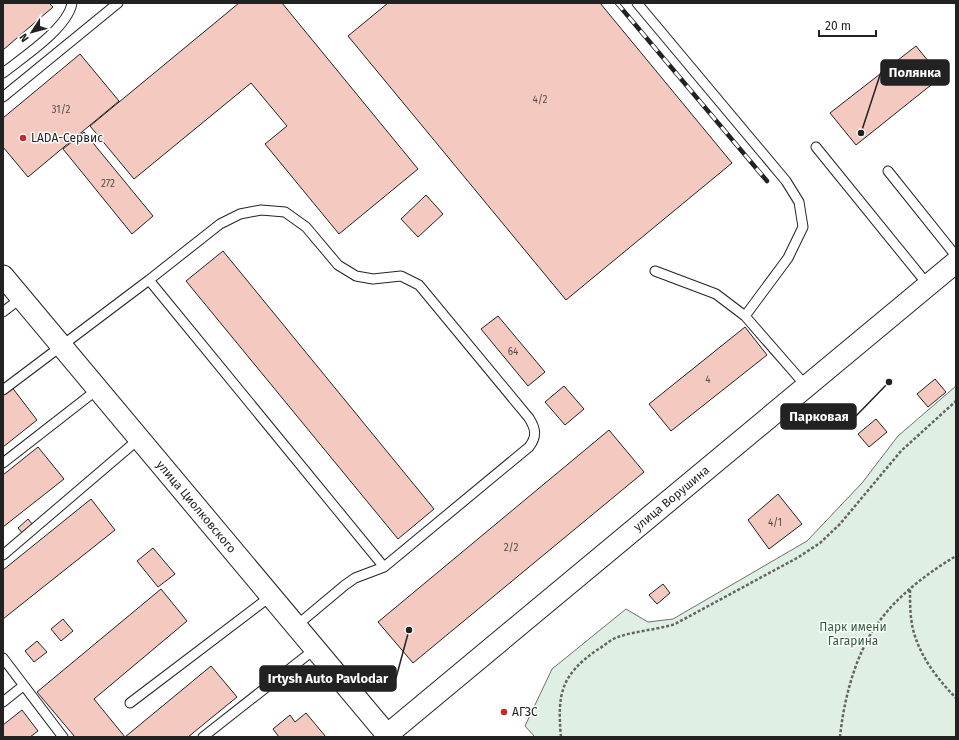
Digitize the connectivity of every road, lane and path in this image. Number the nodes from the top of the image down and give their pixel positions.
1 (72, 3) edge
2 (118, 3) edge
3 (637, 3) edge
4 (3, 74) edge
5 (3, 97) edge
6 (816, 147) dead end
7 (888, 171) dead end
8 (956, 256) edge
9 (956, 262) edge
10 (655, 271) dead end
11 (3, 276) edge
12 (150, 280) junction
13 (928, 285) junction
14 (21, 298) junction
15 (3, 312) edge
16 (745, 316) junction
17 (62, 346) junction
18 (806, 386) junction
19 (98, 388) junction
20 (3, 390) edge
21 (956, 401) edge
22 (140, 438) junction
23 (3, 463) edge
24 (3, 555) edge
25 (956, 556) edge
26 (384, 567) junction
27 (910, 589) junction
28 (272, 596) junction
29 (296, 626) junction
30 (315, 649) junction
31 (3, 658) edge
32 (23, 686) junction
33 (956, 698) edge
34 (3, 702) edge
35 (130, 703) dead end
36 (59, 736) edge
37 (388, 736) edge
38 (203, 737) edge
39 (561, 737) edge
40 (840, 737) edge

1 - 4 lane
2 - 5 lane
3 - 16 lane
6 - 13 lane
7 - 8 lane
9 - 13 street, улица Ворушина
10 - 16 lane
11 - 14 street, улица Циолковского
12 - 17 lane
12 - 26 lane
12 - 26 lane
13 - 18 street, улица Ворушина
14 - 15 lane
14 - 17 street, улица Циолковского
16 - 18 lane
17 - 19 street, улица Циолковского
17 - 20 lane
18 - 37 street, улица Ворушина
19 - 22 street, улица Циолковского
19 - 23 lane
21 - 39 path
22 - 24 lane
22 - 28 street, улица Циолковского
25 - 27 path
26 - 29 lane
27 - 33 path
27 - 40 path
28 - 29 street, улица Циолковского
28 - 35 lane
29 - 30 street, улица Циолковского
30 - 37 street, улица Циолковского
30 - 38 lane
31 - 32 lane
32 - 34 lane
32 - 36 lane

